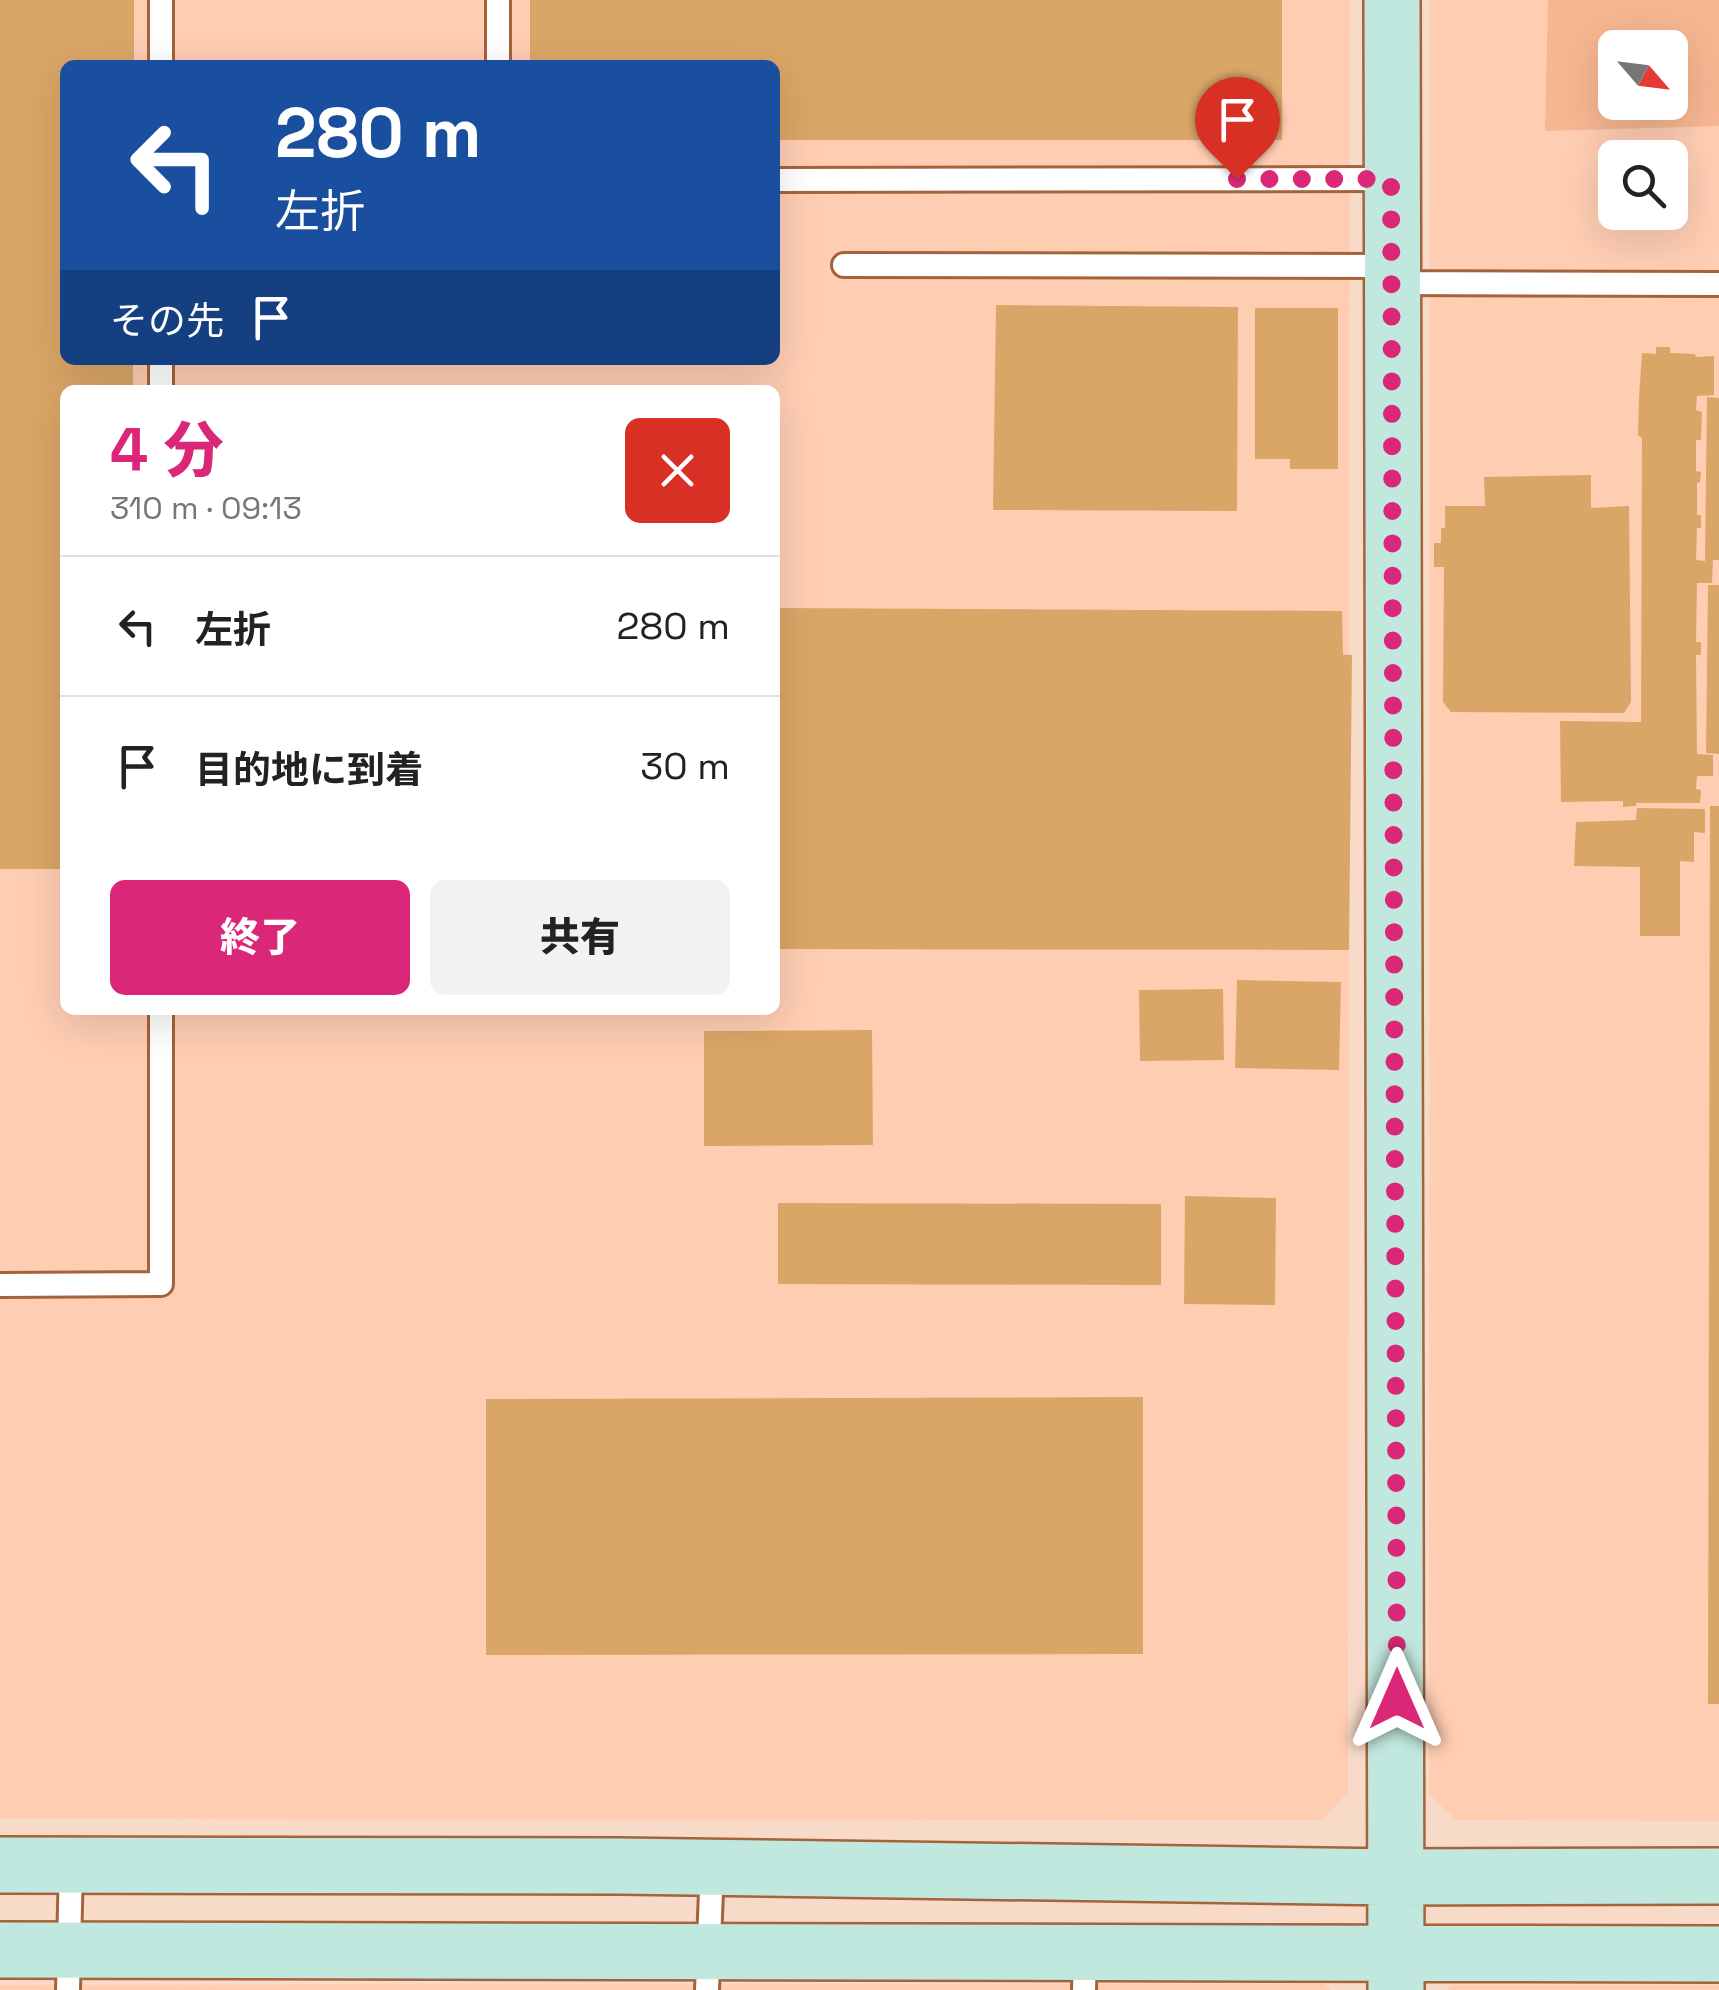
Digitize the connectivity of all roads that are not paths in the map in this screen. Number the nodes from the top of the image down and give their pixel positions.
1 (160, 0) edge
2 (498, 0) edge
3 (1392, 0) edge
4 (161, 60) edge
5 (498, 60) edge
6 (1391, 179) junction
7 (780, 180) edge
8 (844, 266) dead end
9 (1391, 274) junction
10 (1719, 284) edge
11 (161, 1015) edge
12 (0, 1285) edge
13 (0, 1865) edge
14 (71, 1865) junction
15 (712, 1867) junction
16 (1719, 1876) edge
17 (1396, 1877) junction
18 (0, 1950) edge
19 (1719, 1954) edge
20 (68, 1970) edge
21 (708, 1971) edge
22 (1084, 1971) edge
23 (1395, 1972) edge

1 - 4 lane
2 - 5 lane
3 - 6 street
6 - 7 lane
6 - 9 street
8 - 9 lane
9 - 10 lane
9 - 17 street
11 - 12 lane
13 - 14 street
14 - 15 street
14 - 20 lane
15 - 17 street
15 - 21 lane
16 - 17 street
17 - 23 street
18 - 20 street
19 - 23 street
20 - 21 street
21 - 22 street
22 - 23 street

